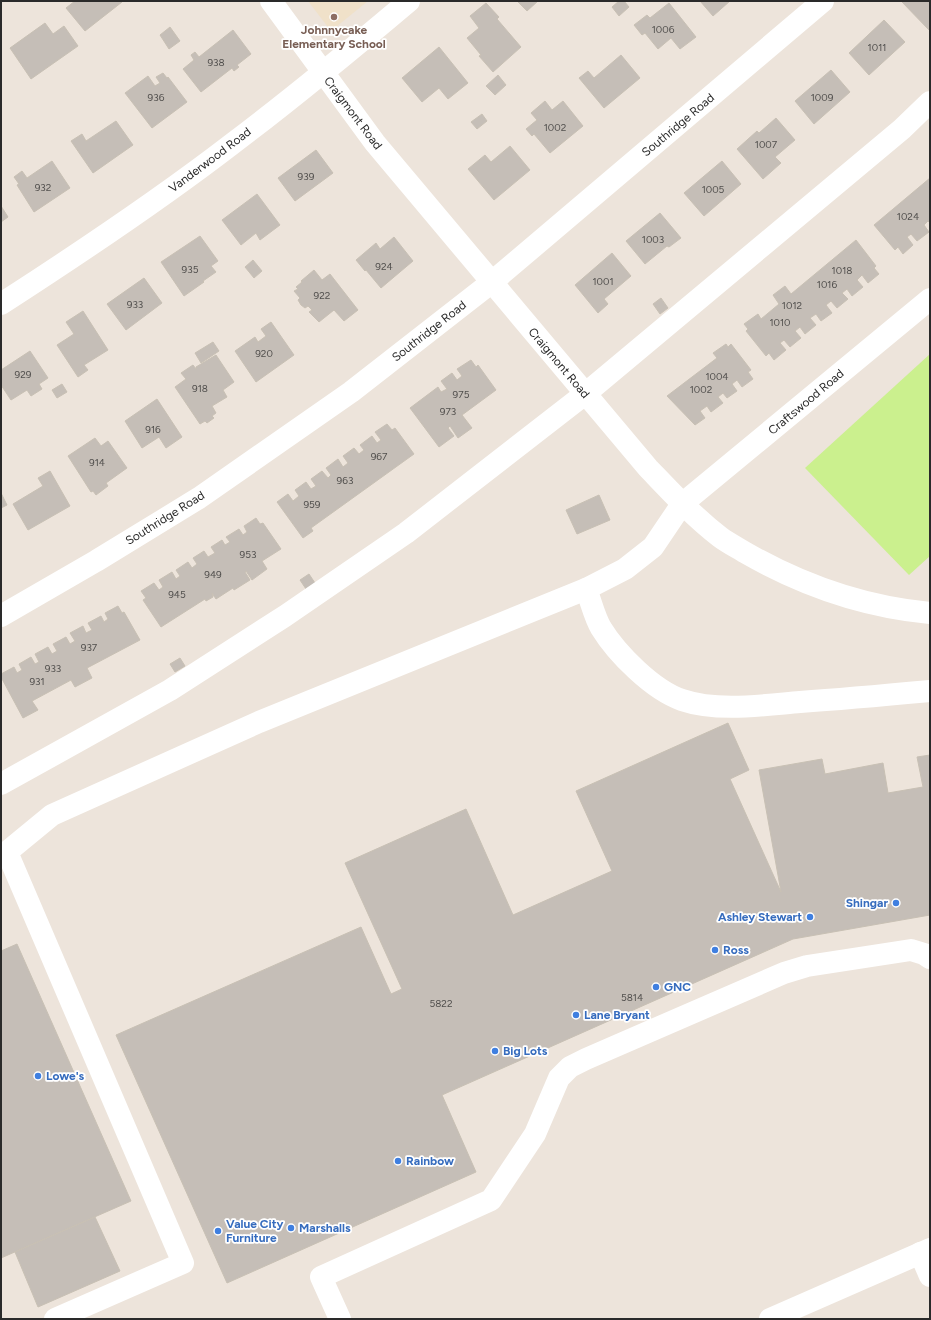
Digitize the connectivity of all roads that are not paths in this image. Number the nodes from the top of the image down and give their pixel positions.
1 (271, 1) edge
2 (409, 1) edge
3 (824, 1) edge
4 (322, 72) junction
5 (930, 102) edge
6 (492, 282) junction
7 (930, 299) edge
8 (1, 304) edge
9 (585, 394) junction
10 (682, 504) junction
11 (586, 589) junction
12 (930, 613) edge
13 (1, 616) edge
14 (930, 691) edge
15 (1, 784) edge
16 (4, 854) edge
17 (930, 958) edge
18 (925, 1251) edge
19 (930, 1276) edge
20 (55, 1319) edge
21 (340, 1319) edge
22 (770, 1319) edge

1 - 4 street, Craigmont Road
2 - 4 street, Vanderwood Road
3 - 6 street, Southridge Road
4 - 6 street, Craigmont Road
4 - 8 street, Vanderwood Road
5 - 9 street
6 - 9 street, Craigmont Road
6 - 13 street, Southridge Road
7 - 10 street, Craftswood Road
9 - 10 street, Craigmont Road
9 - 15 street
10 - 11 street, Craftswood Road
10 - 12 street, Craigmont Road
11 - 14 street
11 - 16 street, Craftswood Road
16 - 20 street
17 - 21 street
18 - 19 street
18 - 22 street

